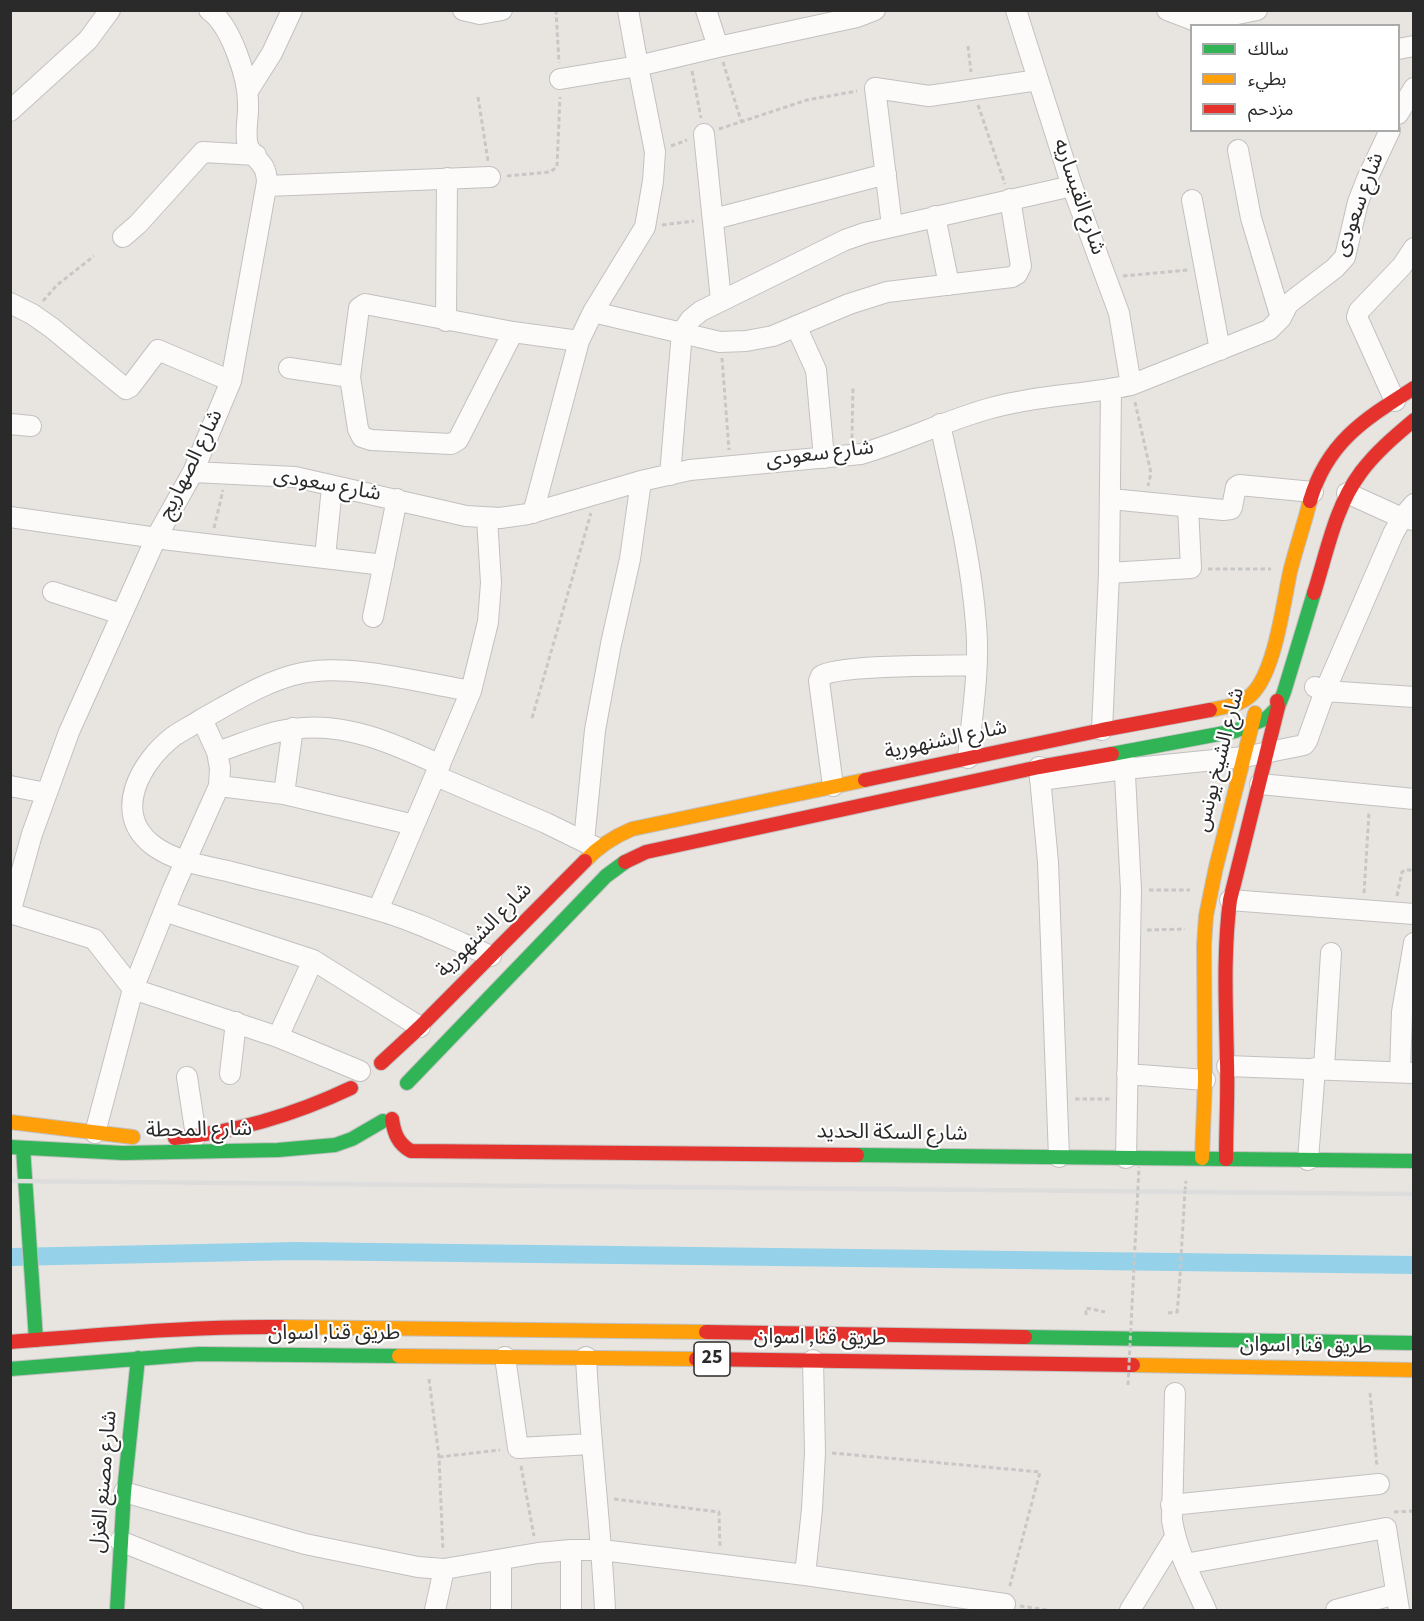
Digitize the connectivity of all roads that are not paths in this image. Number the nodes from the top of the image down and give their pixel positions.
1 (110, 10) edge
2 (209, 10) edge
3 (231, 10) edge
4 (292, 10) edge
5 (463, 10) edge
6 (502, 10) edge
7 (628, 10) edge
8 (706, 10) edge
9 (875, 10) edge
10 (1016, 10) edge
11 (1167, 10) edge
12 (1257, 10) edge
13 (1202, 19) edge
14 (227, 31) junction
15 (718, 47) junction
16 (638, 66) junction
17 (560, 79) road end
18 (1038, 80) junction
19 (1413, 88) edge
20 (248, 91) junction
21 (10, 111) edge
22 (1400, 111) edge
23 (1389, 132) edge
24 (704, 134) road end
25 (1238, 150) dead end
26 (256, 155) junction
27 (886, 174) junction
28 (490, 177) road end
29 (447, 178) junction
30 (267, 186) junction
31 (1072, 186) junction
32 (1010, 200) junction
33 (1192, 200) dead end
34 (935, 216) junction
35 (714, 219) junction
36 (892, 226) junction
37 (123, 237) dead end
38 (1413, 248) edge
39 (950, 285) junction
40 (721, 300) junction
41 (10, 303) edge
42 (593, 312) junction
43 (1281, 318) junction
44 (446, 321) junction
45 (796, 326) junction
46 (513, 332) junction
47 (682, 332) junction
48 (579, 341) junction
49 (1220, 350) junction
50 (289, 368) dead end
51 (350, 377) junction
52 (231, 381) junction
53 (1131, 385) junction
54 (1413, 388) edge
55 (1111, 389) junction
56 (1395, 401) junction
57 (1413, 420) edge
58 (10, 424) edge
59 (940, 424) junction
60 (31, 426) dead end
61 (824, 459) junction
62 (193, 472) junction
63 (670, 474) junction
64 (641, 482) junction
65 (332, 487) junction
66 (1312, 492) junction
67 (1347, 494) junction
68 (397, 499) junction
69 (1111, 499) junction
70 (1188, 507) junction
71 (533, 513) junction
72 (1410, 514) edge
73 (10, 517) edge
74 (487, 518) junction
75 (156, 538) junction
76 (325, 557) junction
77 (384, 564) junction
78 (1109, 573) junction
79 (53, 592) dead end
80 (121, 614) junction
81 (373, 617) dead end
82 (976, 665) junction
83 (1264, 680) junction
84 (1319, 689) junction
85 (471, 691) junction
86 (1413, 697) edge
87 (1278, 707) junction
88 (202, 719) junction
89 (1252, 725) junction
90 (293, 728) junction
91 (1102, 730) junction
92 (217, 752) junction
93 (1268, 753) junction
94 (1244, 757) junction
95 (968, 758) junction
96 (1125, 760) junction
97 (438, 770) junction
98 (1040, 774) junction
99 (1260, 784) junction
100 (10, 786) edge
101 (219, 786) junction
102 (833, 786) junction
103 (46, 793) junction
104 (284, 794) junction
105 (1413, 799) edge
106 (414, 825) junction
107 (590, 844) junction
108 (186, 861) junction
109 (15, 873) edge
110 (1230, 900) junction
111 (378, 910) junction
112 (164, 911) junction
113 (10, 913) edge
114 (1404, 913) edge
115 (1413, 943) edge
116 (1331, 953) dead end
117 (491, 956) junction
118 (313, 960) junction
119 (133, 990) junction
120 (1408, 1012) edge
121 (236, 1022) junction
122 (420, 1027) junction
123 (278, 1037) junction
124 (1227, 1066) junction
125 (1320, 1068) junction
126 (396, 1071) junction
127 (1407, 1072) edge
128 (230, 1074) dead end
129 (1127, 1074) junction
130 (186, 1077) dead end
131 (355, 1079) junction
132 (1205, 1080) junction
133 (353, 1105) dead end
134 (366, 1118) dead end
135 (387, 1120) junction
136 (10, 1122) edge
137 (95, 1133) junction
138 (195, 1136) junction
139 (17, 1147) edge
140 (1059, 1157) junction
141 (1202, 1158) junction
142 (1226, 1159) junction
143 (1308, 1160) junction
144 (1413, 1161) edge
145 (1132, 1162) junction
146 (36, 1340) junction
147 (10, 1342) edge
148 (1413, 1343) edge
149 (505, 1357) junction
150 (138, 1358) junction
151 (586, 1358) junction
152 (813, 1360) junction
153 (10, 1369) edge
154 (1413, 1370) edge
155 (1175, 1393) dead end
156 (591, 1444) junction
157 (1379, 1484) road end
158 (124, 1492) junction
159 (1172, 1505) junction
160 (1175, 1537) junction
161 (120, 1541) junction
162 (571, 1550) junction
163 (602, 1550) junction
164 (501, 1560) junction
165 (1185, 1564) junction
166 (444, 1569) junction
167 (805, 1575) junction
168 (1397, 1602) edge
169 (1005, 1604) road end
170 (117, 1611) edge
171 (293, 1611) edge
172 (435, 1611) edge
173 (501, 1611) edge
174 (570, 1611) edge
175 (605, 1611) edge
176 (1130, 1611) edge
177 (1206, 1611) edge
178 (1336, 1611) edge

1 - 21 street
2 - 14 street, شارع الصهاريج
3 - 14 street
4 - 20 street
5 - 6 street
7 - 16 street
8 - 15 street
9 - 15 street
10 - 18 street, شارع القيساريه
11 - 13 street
12 - 13 street
14 - 20 street, شارع الصهاريج
15 - 16 street
16 - 17 street
16 - 42 street
18 - 27 street
18 - 31 street, شارع القيساريه
19 - 22 street
20 - 26 street, شارع الصهاريج
23 - 43 street, شارع سعودى
24 - 35 street
25 - 43 street
26 - 30 street, شارع الصهاريج
26 - 37 street
27 - 35 street
27 - 36 street
28 - 29 street
29 - 30 street
29 - 44 street
30 - 52 street, شارع الصهاريج
31 - 32 street
31 - 53 street, شارع القيساريه
32 - 34 street
32 - 39 street
33 - 49 street
34 - 36 street
34 - 39 street
35 - 40 street
36 - 40 street
38 - 56 street
39 - 45 street
40 - 47 street
41 - 52 street
42 - 47 street
42 - 48 street
43 - 49 street, شارع سعودى
44 - 46 street
44 - 51 street
45 - 47 street
45 - 61 street
46 - 48 street
46 - 51 street
47 - 63 street
48 - 71 street
49 - 53 street, شارع سعودى
50 - 51 street
52 - 62 street, شارع الصهاريج
53 - 55 street, شارع سعودى
54 - 56 main road
55 - 59 street, شارع سعودى
55 - 69 street
56 - 66 main road
57 - 67 main road
58 - 60 street
59 - 61 street, شارع سعودى
59 - 82 street
61 - 63 street, شارع سعودى
62 - 65 street, شارع سعودى
62 - 75 street, شارع الصهاريج
63 - 64 street, شارع سعودى
64 - 71 street, شارع سعودى
64 - 107 street
65 - 68 street, شارع سعودى
65 - 76 street
66 - 70 street
66 - 83 main road
67 - 72 street
67 - 87 main road
68 - 74 street, شارع سعودى
68 - 77 street
69 - 70 street
69 - 78 street
70 - 78 street
71 - 74 street, شارع سعودى
72 - 84 street
73 - 75 street
74 - 85 street
75 - 76 street
75 - 80 street, شارع الصهاريج
76 - 77 street
77 - 81 street
78 - 91 street
79 - 80 street
80 - 103 street, شارع الصهاريج
82 - 95 street
82 - 102 street
83 - 87 main road, شارع الشيخ يونس
83 - 89 main road, شارع الشيخ يونس
83 - 91 main road, شارع الشنهورية
84 - 86 street
84 - 93 street
85 - 88 street
85 - 97 street
87 - 89 main road
87 - 93 main road, شارع الشيخ يونس
88 - 92 street
88 - 108 street
89 - 94 main road, شارع الشيخ يونس
89 - 96 main road
90 - 92 street
90 - 97 street
90 - 104 street
91 - 95 main road, شارع الشنهورية
92 - 101 street
93 - 94 street
93 - 99 main road, شارع الشيخ يونس
94 - 96 street
94 - 132 main road, شارع الشيخ يونس
95 - 102 main road, شارع الشنهورية
96 - 98 street
96 - 129 street
97 - 106 street
97 - 107 street
98 - 126 main road
98 - 140 street
99 - 105 street
99 - 110 main road, شارع الشيخ يونس
100 - 103 street
101 - 104 street
101 - 108 street
102 - 107 main road, شارع الشنهورية
103 - 109 street, شارع الصهاريج
104 - 106 street
106 - 111 street
107 - 117 main road, شارع الشنهورية
108 - 111 street
108 - 112 street
109 - 113 street, شارع الصهاريج
110 - 114 street
110 - 124 main road, شارع الشيخ يونس
111 - 117 street
112 - 118 street
112 - 119 street
113 - 119 street
115 - 120 street
116 - 125 street
117 - 122 main road, شارع الشنهورية
118 - 122 street
118 - 123 street
119 - 121 street
119 - 137 street
120 - 127 street
121 - 123 street
121 - 128 street
122 - 126 main road, شارع الشنهورية
123 - 131 street
124 - 125 street
124 - 142 main road, شارع الشيخ يونس
125 - 127 street
125 - 143 street
126 - 131 main road, شارع المحطة
126 - 135 main road, شارع المحطة
129 - 132 street
129 - 145 street
130 - 138 street
131 - 133 main road
131 - 138 main road, شارع المحطة
132 - 141 main road, شارع الشيخ يونس
134 - 135 main road
135 - 139 main road, شارع المحطة
135 - 140 main road, شارع السكة الحديد
136 - 137 main road, شارع المحطة
137 - 138 main road, شارع المحطة
139 - 146 main road
140 - 145 main road, شارع السكة الحديد
141 - 142 main road, شارع السكة الحديد
141 - 145 main road, شارع السكة الحديد
142 - 143 main road, شارع السكة الحديد
143 - 144 main road, شارع السكة الحديد
146 - 147 main road, طريق قنا, اسوان / 25
146 - 148 main road, طريق قنا, اسوان / 25
149 - 150 main road, طريق قنا, اسوان / 25
149 - 151 main road, طريق قنا, اسوان / 25
149 - 156 street
150 - 153 main road, طريق قنا, اسوان / 25
150 - 158 main road, شارع مصنع الغزل
151 - 152 main road, طريق قنا, اسوان / 25
151 - 156 street
152 - 154 main road, طريق قنا, اسوان / 25
152 - 167 street
155 - 159 street
156 - 163 street
157 - 159 street
158 - 161 main road, شارع مصنع الغزل
158 - 166 street
159 - 160 street
160 - 165 street
160 - 176 street
161 - 170 main road, شارع مصنع الغزل
161 - 171 street
162 - 163 street
162 - 164 street
162 - 174 street
163 - 167 street
163 - 175 street
164 - 166 street
164 - 173 street
165 - 168 street
165 - 177 street
166 - 172 street
167 - 169 street
168 - 178 street

